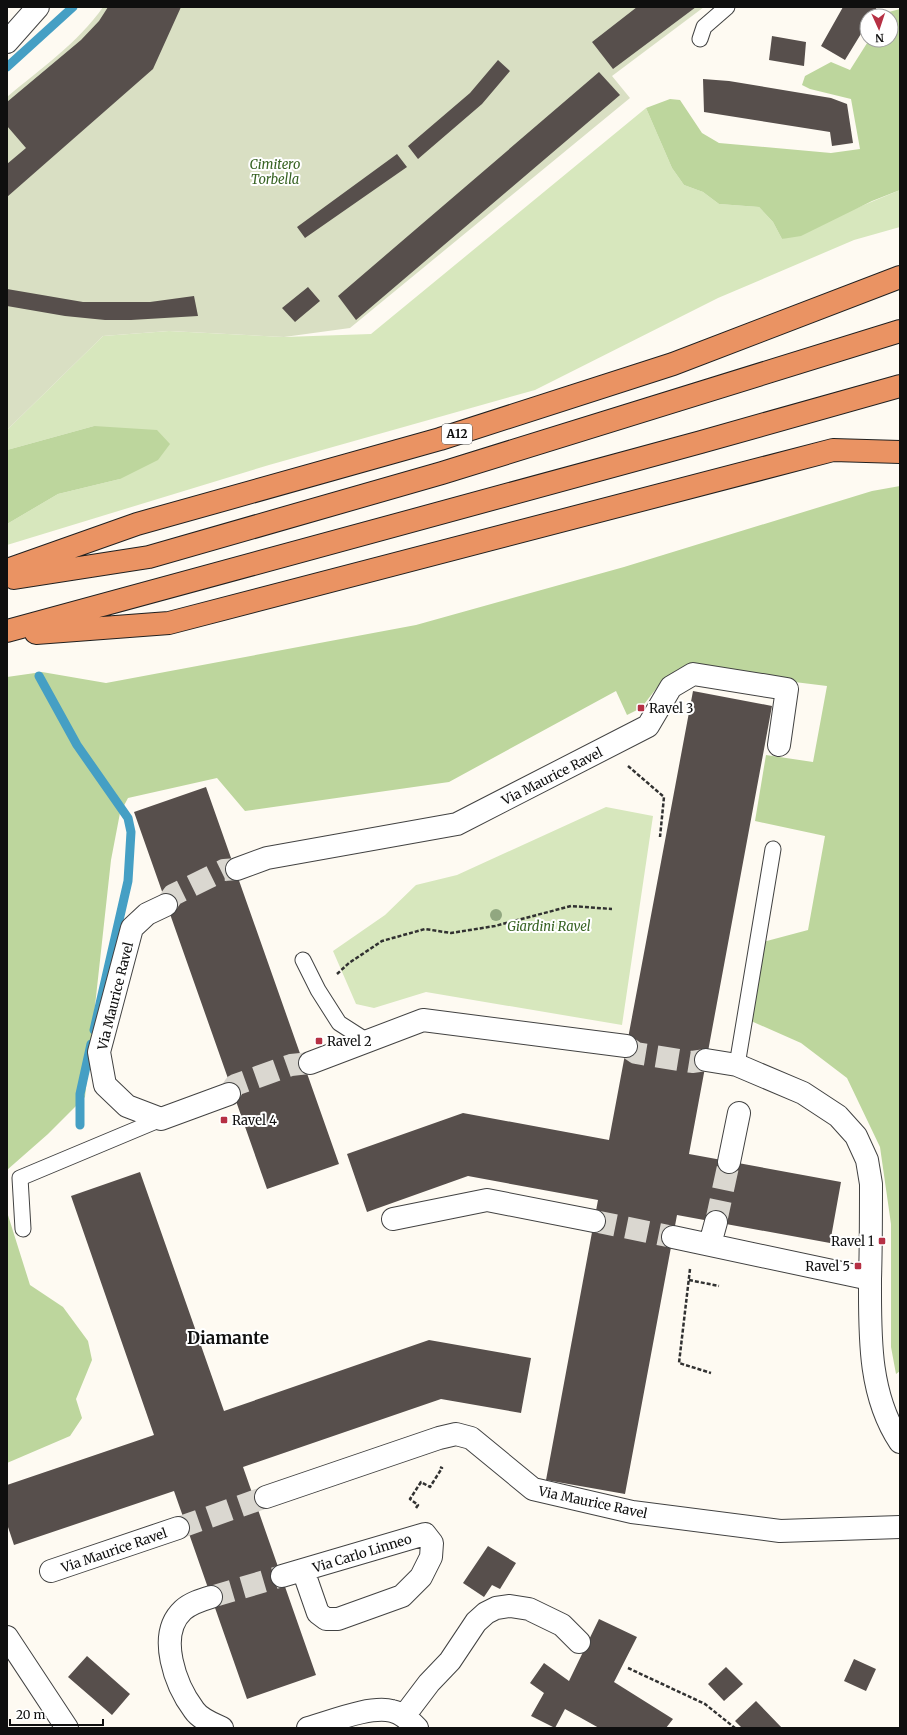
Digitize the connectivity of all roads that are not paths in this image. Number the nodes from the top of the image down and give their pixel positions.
1 (38, 7) edge
2 (727, 7) edge
3 (700, 39) dead end
4 (7, 42) edge
5 (900, 277) edge
6 (900, 332) edge
7 (900, 386) edge
8 (900, 452) edge
9 (7, 570) edge
10 (7, 579) edge
11 (7, 631) edge
12 (7, 636) edge
13 (779, 745) dead end
14 (773, 849) dead end
15 (237, 869) tunnel mouth
16 (166, 905) tunnel mouth
17 (302, 960) dead end
18 (367, 1041) junction
19 (626, 1046) tunnel mouth
20 (706, 1060) tunnel mouth
21 (310, 1063) tunnel mouth
22 (737, 1065) junction
23 (229, 1094) tunnel mouth
24 (739, 1113) dead end
25 (161, 1119) junction
26 (730, 1162) tunnel mouth
27 (393, 1219) dead end
28 (594, 1221) tunnel mouth
29 (716, 1222) tunnel mouth
30 (23, 1229) dead end
31 (870, 1279) junction
32 (900, 1442) edge
33 (266, 1497) tunnel mouth
34 (900, 1527) edge
35 (178, 1528) tunnel mouth
36 (303, 1570) junction
37 (51, 1571) dead end
38 (282, 1576) tunnel mouth
39 (211, 1597) tunnel mouth
40 (7, 1636) edge
41 (579, 1642) dead end
42 (411, 1722) edge
43 (67, 1728) edge
44 (222, 1728) edge
45 (308, 1728) edge

1 - 4 street
2 - 3 lane
5 - 9 highway, A12
6 - 10 highway, A12
7 - 11 highway
8 - 12 highway
13 - 15 street, Via Maurice Ravel
14 - 22 lane
16 - 25 street, Via Maurice Ravel
17 - 18 lane
18 - 19 street
18 - 21 street
20 - 22 street
22 - 31 street
23 - 25 street
24 - 26 street
25 - 30 lane
27 - 28 street
29 - 31 street
31 - 32 street
33 - 34 street, Via Maurice Ravel
35 - 37 street, Via Maurice Ravel
36 - 36 street, Via Carlo Linneo
36 - 38 street, Via Carlo Linneo
39 - 44 street
40 - 43 street
41 - 42 street
42 - 45 street

